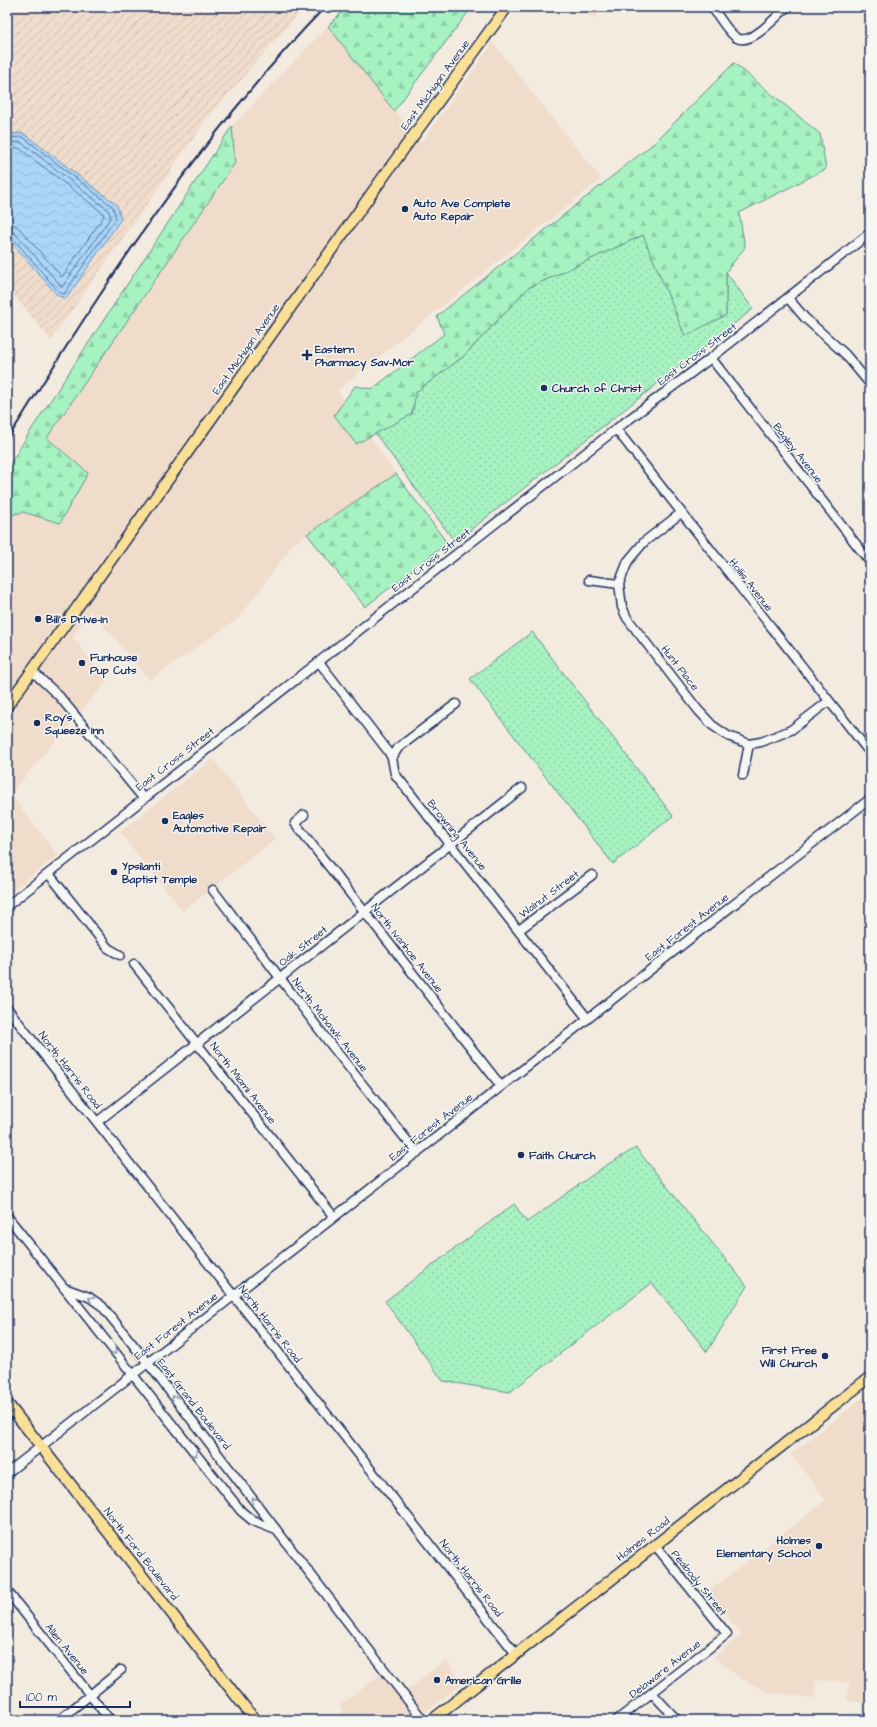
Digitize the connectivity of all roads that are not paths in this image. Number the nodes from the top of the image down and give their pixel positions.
1 (507, 7) edge
2 (712, 7) edge
3 (787, 7) edge
4 (870, 233) edge
5 (788, 298) junction
6 (710, 358) junction
7 (870, 384) edge
8 (616, 429) junction
9 (681, 513) junction
10 (870, 562) edge
11 (589, 580) dead end
12 (620, 584) junction
13 (319, 662) junction
14 (32, 671) junction
15 (829, 702) junction
16 (456, 704) dead end
17 (7, 706) edge
18 (749, 744) junction
19 (870, 753) edge
20 (392, 758) junction
21 (743, 775) dead end
22 (522, 788) dead end
23 (142, 798) junction
24 (870, 799) edge
25 (304, 815) dead end
26 (450, 844) junction
27 (49, 874) junction
28 (592, 875) dead end
29 (213, 890) dead end
30 (7, 906) edge
31 (364, 912) junction
32 (519, 930) junction
33 (120, 955) dead end
34 (134, 964) dead end
35 (280, 978) junction
36 (7, 1008) edge
37 (587, 1018) junction
38 (196, 1042) junction
39 (501, 1086) junction
40 (97, 1122) junction
41 (417, 1153) junction
42 (7, 1216) edge
43 (334, 1217) junction
44 (64, 1288) junction
45 (234, 1295) junction
46 (147, 1362) junction
47 (132, 1374) junction
48 (870, 1377) edge
49 (7, 1403) edge
50 (41, 1446) junction
51 (7, 1473) edge
52 (278, 1531) junction
53 (655, 1545) junction
54 (7, 1591) edge
55 (727, 1634) joint
56 (516, 1654) junction
57 (121, 1670) dead end
58 (652, 1693) junction
59 (91, 1695) junction
60 (59, 1720) edge
61 (110, 1720) edge
62 (255, 1720) edge
63 (423, 1720) edge
64 (432, 1720) edge
65 (617, 1720) edge
66 (677, 1720) edge

1 - 14 main road, East Michigan Avenue
2 - 3 street
4 - 5 street, East Cross Street
5 - 6 street, East Cross Street
5 - 7 street
6 - 8 street, East Cross Street
6 - 10 street, Bagley Avenue
8 - 9 street, Hollis Avenue
8 - 13 street, East Cross Street
9 - 12 street, Hunt Place
9 - 15 street, Hollis Avenue
11 - 12 street
12 - 18 street, Hunt Place
13 - 20 street, Browning Avenue
13 - 23 street, East Cross Street
14 - 17 main road, East Michigan Avenue
14 - 23 street
15 - 18 street
15 - 19 street, Hollis Avenue
16 - 20 street
18 - 21 street
20 - 26 street, Browning Avenue
22 - 26 street, Oak Street
23 - 27 street, East Cross Street
24 - 37 street, East Forest Avenue
25 - 31 street, North Ivanhoe Avenue
26 - 31 street, Oak Street
26 - 32 street, Browning Avenue
27 - 30 street, East Cross Street
27 - 33 street
28 - 32 street, Walnut Street
29 - 35 street, North Mohawk Avenue
31 - 35 street, Oak Street
31 - 39 street, North Ivanhoe Avenue
32 - 37 street, Browning Avenue
34 - 38 street, North Miami Avenue
35 - 38 street, Oak Street
35 - 41 street, North Mohawk Avenue
36 - 40 street, North Harris Road
37 - 39 street, East Forest Avenue
38 - 40 street, Oak Street
38 - 43 street, North Miami Avenue
39 - 41 street, East Forest Avenue
40 - 45 street, North Harris Road
41 - 43 street, East Forest Avenue
42 - 44 street
43 - 45 street, East Forest Avenue
46 -> 44 street, East Grand Boulevard
44 -> 47 street
45 - 46 street, East Forest Avenue
45 - 56 street, North Harris Road
46 - 47 street, East Forest Avenue
52 -> 46 street, East Grand Boulevard
47 - 50 street, East Forest Avenue
47 -> 52 street
48 - 53 main road, Holmes Road
49 - 50 main road, North Ford Boulevard
50 - 51 street, East Forest Avenue
50 - 62 main road, North Ford Boulevard
52 - 63 street, East Grand Boulevard
53 - 55 street, Peabody Street
53 - 56 main road, Holmes Road
54 - 59 street, Allen Avenue
55 - 58 street, Delaware Avenue
56 - 64 main road, Holmes Road
57 - 59 street
58 - 65 street, Delaware Avenue
58 - 66 street
59 - 60 street
59 - 61 street, Allen Avenue

